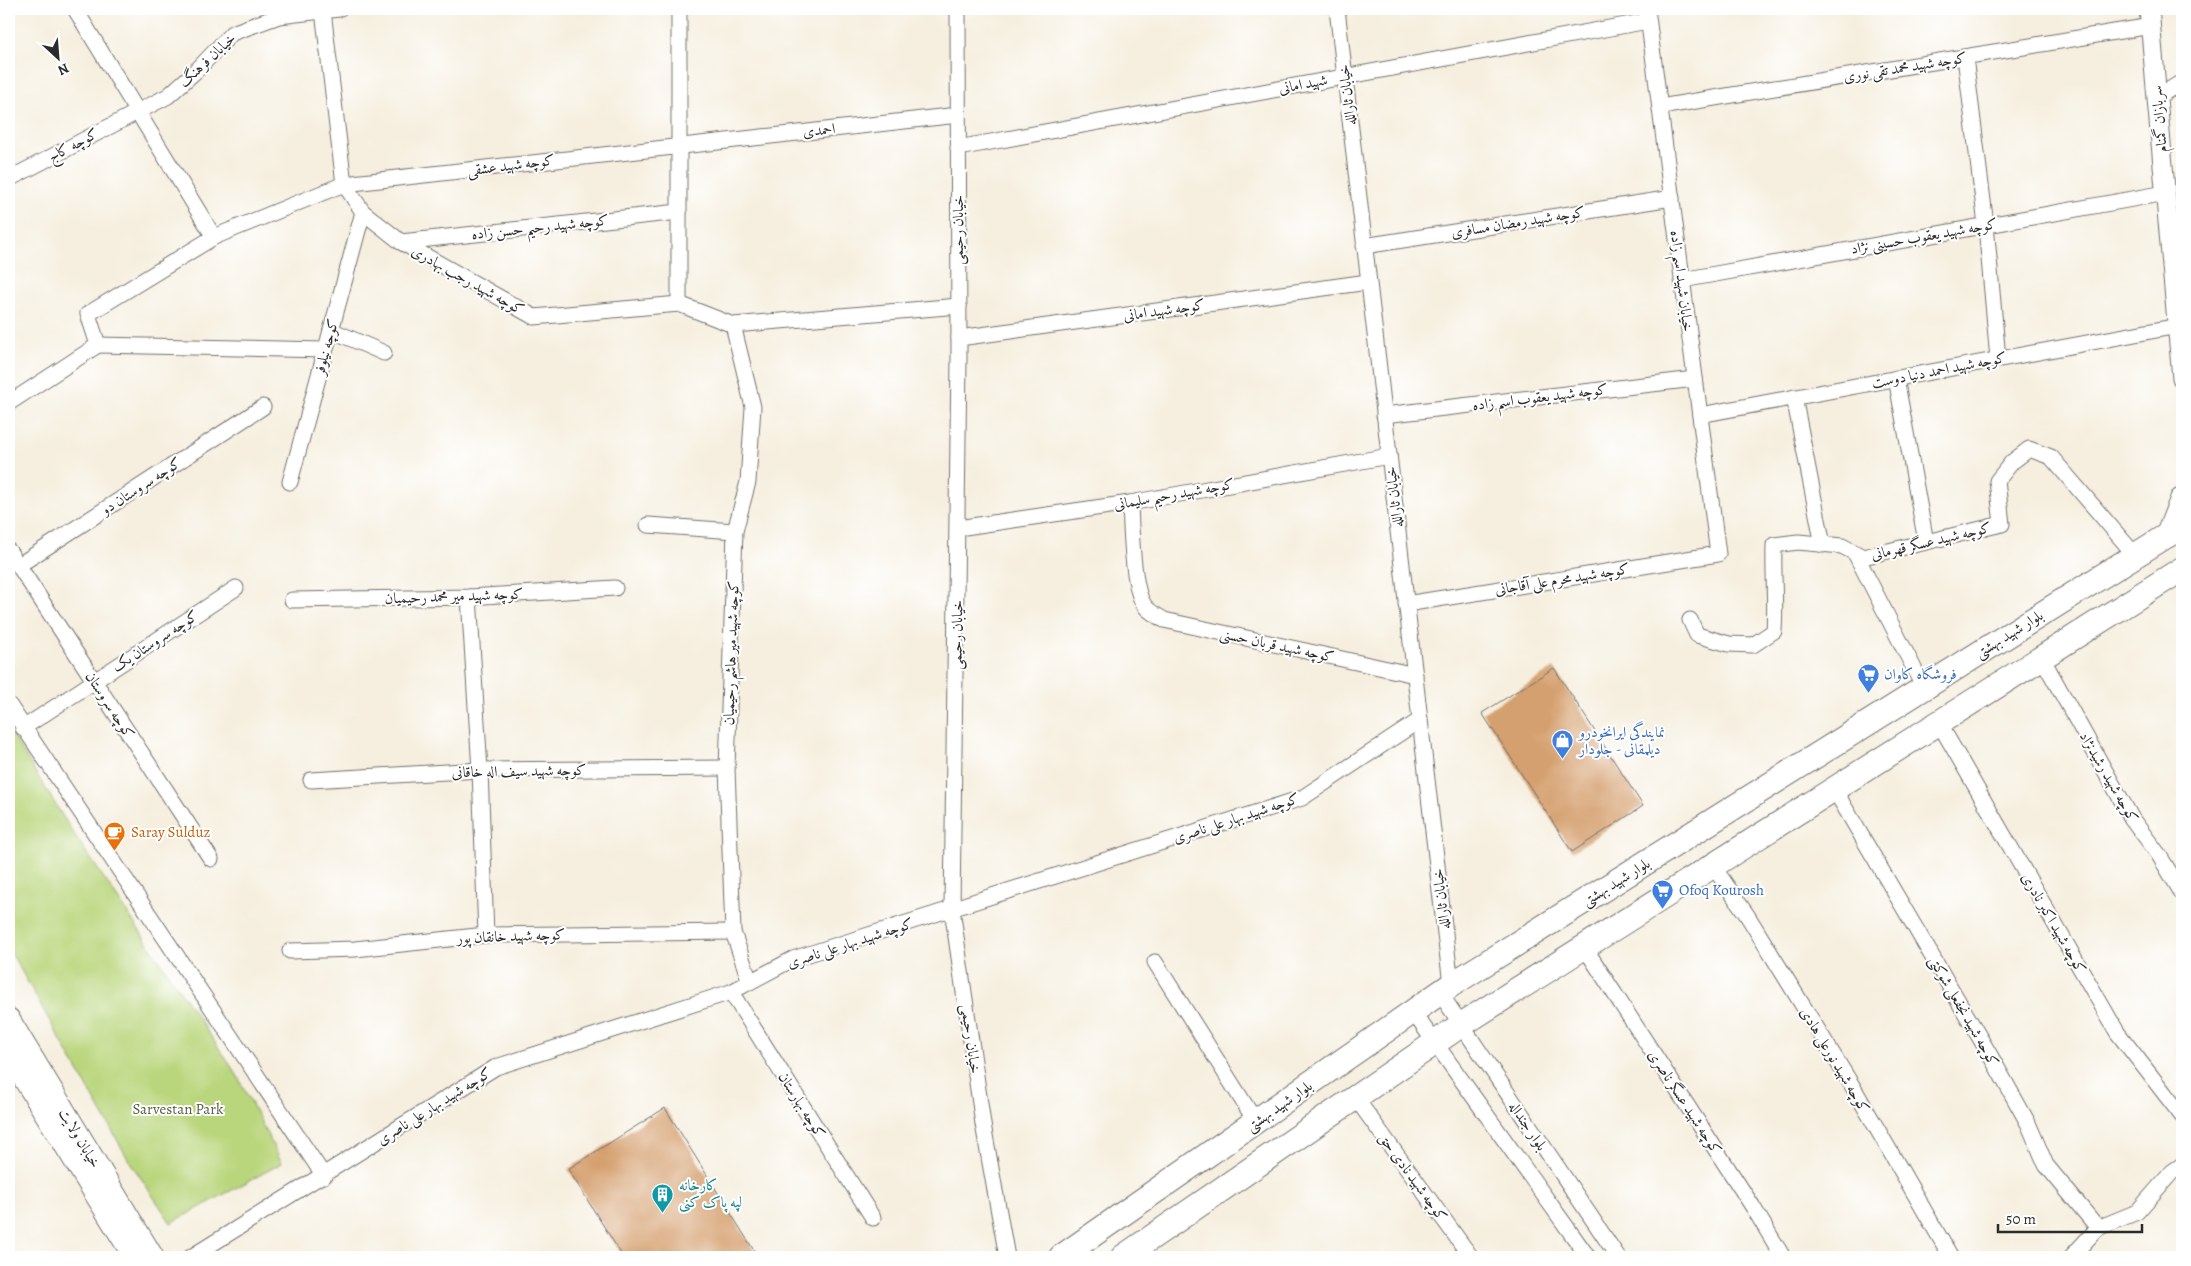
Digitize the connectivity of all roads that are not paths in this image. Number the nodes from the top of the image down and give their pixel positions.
1 (75, 9) edge
2 (340, 9) edge
3 (679, 9) edge
4 (958, 9) edge
5 (1336, 9) edge
6 (323, 11) junction
7 (1648, 15) edge
8 (2150, 18) edge
9 (1965, 57) junction
10 (1344, 76) junction
11 (2182, 82) edge
12 (2157, 98) junction
13 (1660, 107) junction
14 (138, 111) junction
15 (958, 115) junction
16 (679, 145) junction
17 (958, 148) junction
18 (9, 179) edge
19 (344, 184) junction
20 (2166, 193) junction
21 (1672, 198) junction
22 (363, 212) junction
23 (679, 212) junction
24 (1986, 225) junction
25 (2176, 232) edge
26 (214, 237) junction
27 (401, 242) junction
28 (1364, 246) junction
29 (1682, 280) junction
30 (1368, 282) junction
31 (679, 304) junction
32 (959, 306) junction
33 (733, 325) junction
34 (2178, 326) junction
35 (331, 330) junction
36 (959, 338) junction
37 (98, 345) junction
38 (326, 350) junction
39 (384, 353) dead end
40 (1998, 359) junction
41 (1896, 378) junction
42 (2182, 378) edge
43 (1695, 379) junction
44 (1794, 397) junction
45 (9, 404) edge
46 (262, 407) dead end
47 (1384, 415) junction
48 (1700, 415) junction
49 (1389, 456) junction
50 (290, 482) dead end
51 (2182, 500) edge
52 (1130, 502) junction
53 (648, 525) dead end
54 (958, 528) junction
55 (2175, 530) edge
56 (735, 531) junction
57 (1926, 542) junction
58 (1823, 545) junction
59 (9, 550) edge
60 (1855, 553) junction
61 (1718, 554) joint
62 (2135, 556) junction
63 (19, 565) junction
64 (2182, 569) edge
65 (236, 588) dead end
66 (615, 588) dead end
67 (469, 597) junction
68 (292, 600) dead end
69 (1406, 604) junction
70 (1690, 620) dead end
71 (2042, 658) junction
72 (1415, 675) junction
73 (94, 681) junction
74 (1924, 688) junction
75 (9, 705) edge
76 (1420, 720) junction
77 (1939, 723) junction
78 (23, 728) junction
79 (727, 768) junction
80 (480, 770) junction
81 (311, 780) dead end
82 (1834, 789) junction
83 (211, 860) dead end
84 (1713, 866) junction
85 (2182, 893) edge
86 (952, 909) junction
87 (732, 932) junction
88 (486, 935) junction
89 (1585, 948) junction
90 (290, 951) dead end
91 (1155, 962) dead end
92 (750, 982) junction
93 (1446, 989) junction
94 (731, 992) junction
95 (1413, 1012) junction
96 (9, 1019) edge
97 (1461, 1025) junction
98 (1434, 1043) junction
99 (9, 1056) edge
100 (1355, 1097) junction
101 (2182, 1116) edge
102 (1256, 1122) junction
103 (2182, 1165) edge
104 (324, 1176) junction
105 (873, 1218) dead end
106 (2098, 1228) junction
107 (134, 1257) edge
108 (153, 1257) edge
109 (191, 1257) edge
110 (1007, 1257) edge
111 (1062, 1257) edge
112 (1123, 1257) edge
113 (1471, 1257) edge
114 (1588, 1257) edge
115 (1618, 1257) edge
116 (1783, 1257) edge
117 (1951, 1257) edge
118 (2071, 1257) edge

1 - 14 street
2 - 6 street, خیابان فرهنگ
3 - 16 street
4 - 15 street, خیابان رحیمی
5 - 10 street, خیابان ثارالله
6 - 14 street, خیابان فرهنگ
6 - 19 street
7 - 10 street, شهید امانی
7 - 13 street, خیابان شهید اسم زاده
8 - 9 street, کوچه شهید محمد تقی نوری
8 - 12 street, سربازان گمنام
9 - 13 street, کوچه شهید محمد تقی نوری
9 - 24 street
10 - 17 street, شهید امانی
10 - 28 street, خیابان ثارالله
11 - 12 street
12 - 20 street, سربازان گمنام
13 - 21 street, خیابان شهید اسم زاده
14 - 18 street, کوچه کاج
14 - 26 street
15 - 16 street, احمدی
15 - 17 street, خیابان رحیمی
16 - 19 street, کوچه شهید عشقی
16 - 23 street
17 - 32 street, خیابان رحیمی
19 - 22 street, کوچه شهید رجب بهادری
19 - 26 street, کوچه شهید عشقی
20 - 24 street, کوچه شهید یعقوب حسینی نژاد
20 - 25 street, سربازان گمنام
21 - 28 street, کوچه شهید رمضان مسافری
21 - 29 street, خیابان شهید اسم زاده
22 - 27 street, کوچه شهید رجب بهادری
22 - 35 street, کوچه نیلوفر
23 - 27 street, کوچه شهید رحیم حسن زاده
23 - 31 street
24 - 29 street, کوچه شهید یعقوب حسینی نژاد
24 - 40 street
25 - 34 street, سربازان گمنام
26 - 37 street, کوچه شهید عشقی
27 - 31 street, کوچه شهید رجب بهادری
28 - 30 street, خیابان ثارالله
29 - 43 street, خیابان شهید اسم زاده
30 - 36 street, کوچه شهید امانی
30 - 47 street, خیابان ثارالله
31 - 33 street, کوچه شهید رجب بهادری
32 - 33 street
32 - 36 street, خیابان رحیمی
33 - 56 street, کوچه شهید میر هاشم رحیمیان
34 - 40 street, کوچه شهید احمد دنیا دوست
34 - 42 street, سربازان گمنام
35 - 38 street, کوچه نیلوفر
35 - 39 street
36 - 54 street, خیابان رحیمی
37 - 38 street
37 - 45 street
38 - 50 street, کوچه نیلوفر
40 - 41 street, کوچه شهید احمد دنیا دوست
41 - 44 street, کوچه شهید احمد دنیا دوست
41 - 57 street
43 - 47 street, کوچه شهید یعقوب اسم زاده
43 - 48 street, خیابان شهید اسم زاده
44 - 48 street, کوچه شهید احمد دنیا دوست
44 - 58 street
46 - 63 street, کوچه سروستان دو
47 - 49 street, خیابان ثارالله
48 - 61 street, خیابان شهید اسم زاده
49 - 52 street, کوچه شهید رحیم سلیمانی
49 - 69 street, خیابان ثارالله
51 - 55 main road
52 - 54 street, کوچه شهید رحیم سلیمانی
52 - 72 street, کوچه شهید قربان حسنی
53 - 56 street
54 - 86 street, خیابان رحیمی
55 - 62 main road, بلوار شهید بهشتی
56 - 79 street, کوچه شهید میر هاشم رحیمیان
57 - 60 street, کوچه شهید عسگر قهرمانی
57 - 62 street, کوچه شهید عسگر قهرمانی
58 - 60 street, کوچه شهید عسگر قهرمانی
58 - 70 street, کوچه شهید عسگر قهرمانی
59 - 63 street, کوچه سروستان
60 - 74 street
61 - 69 street, کوچه شهید محرم علی آقاجانی
62 - 74 main road, بلوار شهید بهشتی
63 - 73 street, کوچه سروستان
64 - 71 main road
65 - 73 street, کوچه سروستان یک
66 - 67 street, کوچه شهید میر محمد رحیمیان
67 - 68 street, کوچه شهید میر محمد رحیمیان
67 - 80 street
69 - 72 street, خیابان ثارالله
71 - 77 main road
71 - 85 street, کوچه شهید رشیدنژاد
72 - 76 street, خیابان ثارالله
73 - 78 street, کوچه سروستان یک
73 - 83 street, کوچه سروستان
74 - 93 main road, بلوار شهید بهشتی
75 - 78 street
76 - 86 street, کوچه شهید بهار علی ناصری
76 - 93 street, خیابان ثارالله
77 - 82 main road
77 - 101 street, کوچه شهید اکبر نادری
78 - 104 street
79 - 80 street, کوچه شهید سیف اله خاقانی
79 - 87 street, کوچه شهید میر هاشم رحیمیان
80 - 81 street, کوچه شهید سیف اله خاقانی
80 - 88 street
82 - 84 main road
82 - 106 street, کوچه شهید نجفعلی شوکتی
84 - 89 main road
84 - 117 street, کوچه شهید نورعلی هادی
86 - 92 street, کوچه شهید بهار علی ناصری
86 - 110 street, خیابان رحیمی
87 - 88 street, کوچه شهید خانقان پور
87 - 92 street, کوچه شهید میر هاشم رحیمیان
88 - 90 street, کوچه شهید خانقان پور
89 - 97 main road
89 - 116 street, کوچه شهید عسگر ناصری
91 - 102 street
92 - 94 street, کوچه شهید بهار علی ناصری
93 - 95 main road, بلوار شهید بهشتی
93 - 97 street, بلوار جنداله
94 - 104 street, کوچه شهید بهار علی ناصری
94 - 105 street, کوچه بهارستان
95 - 98 street, بلوار جنداله
95 - 102 main road, بلوار شهید بهشتی
96 - 108 main road, خیابان ولایت
97 - 98 main road
97 - 115 street, بلوار جنداله
98 - 100 main road
98 - 114 street, بلوار جنداله
99 - 107 main road, خیابان ولایت
100 - 112 main road
100 - 113 street, کوچه شهید نادی حق
102 - 111 main road, بلوار شهید بهشتی
103 - 106 street
104 - 109 street, کوچه شهید بهار علی ناصری
106 - 118 street

